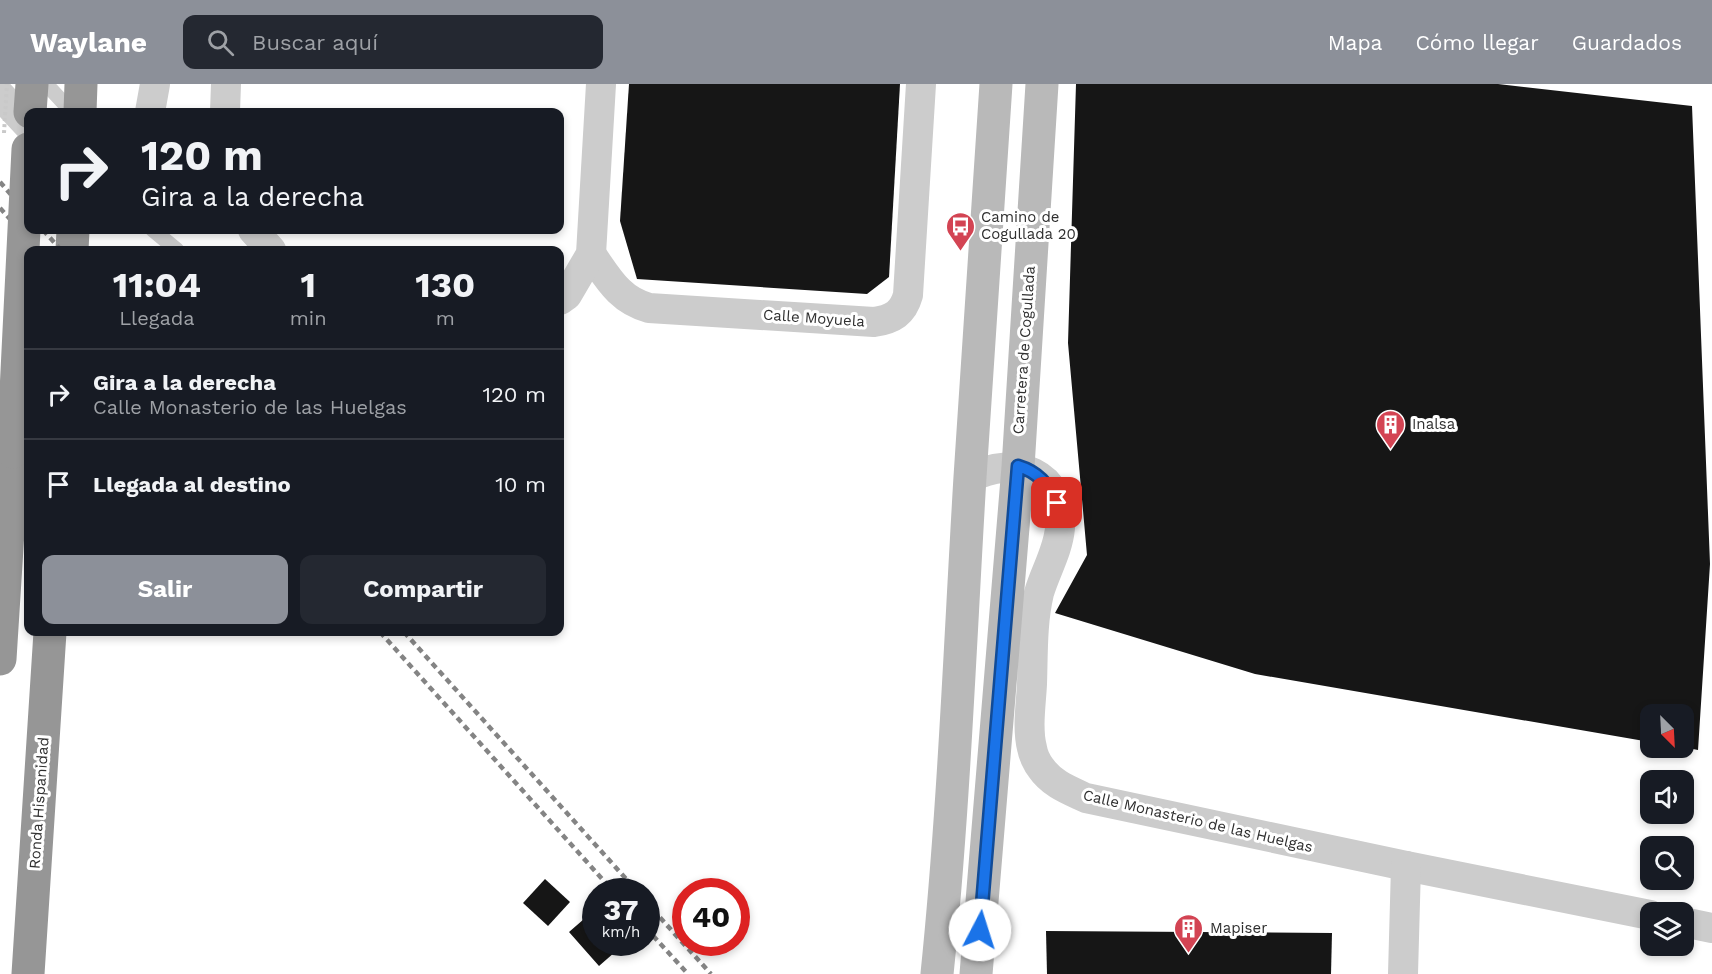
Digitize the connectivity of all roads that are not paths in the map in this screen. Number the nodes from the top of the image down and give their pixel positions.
1 (32, 84) edge
2 (46, 84) edge
3 (81, 84) edge
4 (155, 84) edge
5 (226, 84) edge
6 (601, 84) edge
7 (921, 84) edge
8 (996, 84) edge
9 (1042, 84) edge
10 (0, 94) edge
11 (30, 108) edge
12 (68, 108) edge
13 (80, 108) edge
14 (151, 108) edge
15 (225, 108) edge
16 (24, 121) edge
17 (24, 230) edge
18 (158, 234) edge
19 (257, 234) edge
20 (172, 246) edge
21 (268, 246) edge
22 (591, 254) junction
23 (564, 297) edge
24 (1018, 466) junction
25 (970, 478) junction
26 (50, 636) edge
27 (0, 659) edge
28 (1406, 866) junction
29 (1640, 913) edge
30 (1694, 924) edge
31 (1712, 928) edge
32 (28, 974) edge
33 (937, 974) edge
34 (976, 974) edge
35 (1403, 974) edge

1 - 11 highway
2 - 12 lane
3 - 13 highway
4 - 14 street
5 - 15 street
6 - 22 street
7 - 22 street, Calle Moyuela
8 - 25 street
9 - 24 street, Carretera de Cogullada
10 - 16 street
17 - 27 highway, bridge
18 - 20 lane
19 - 21 street
22 - 23 street
24 - 25 street
24 - 28 street, Calle Monasterio de las Huelgas
24 - 34 street, Carretera de Cogullada
25 - 33 street
26 - 32 highway, Ronda Hispanidad
28 - 29 street, Calle Monasterio de las Huelgas
28 - 35 street
30 - 31 street

